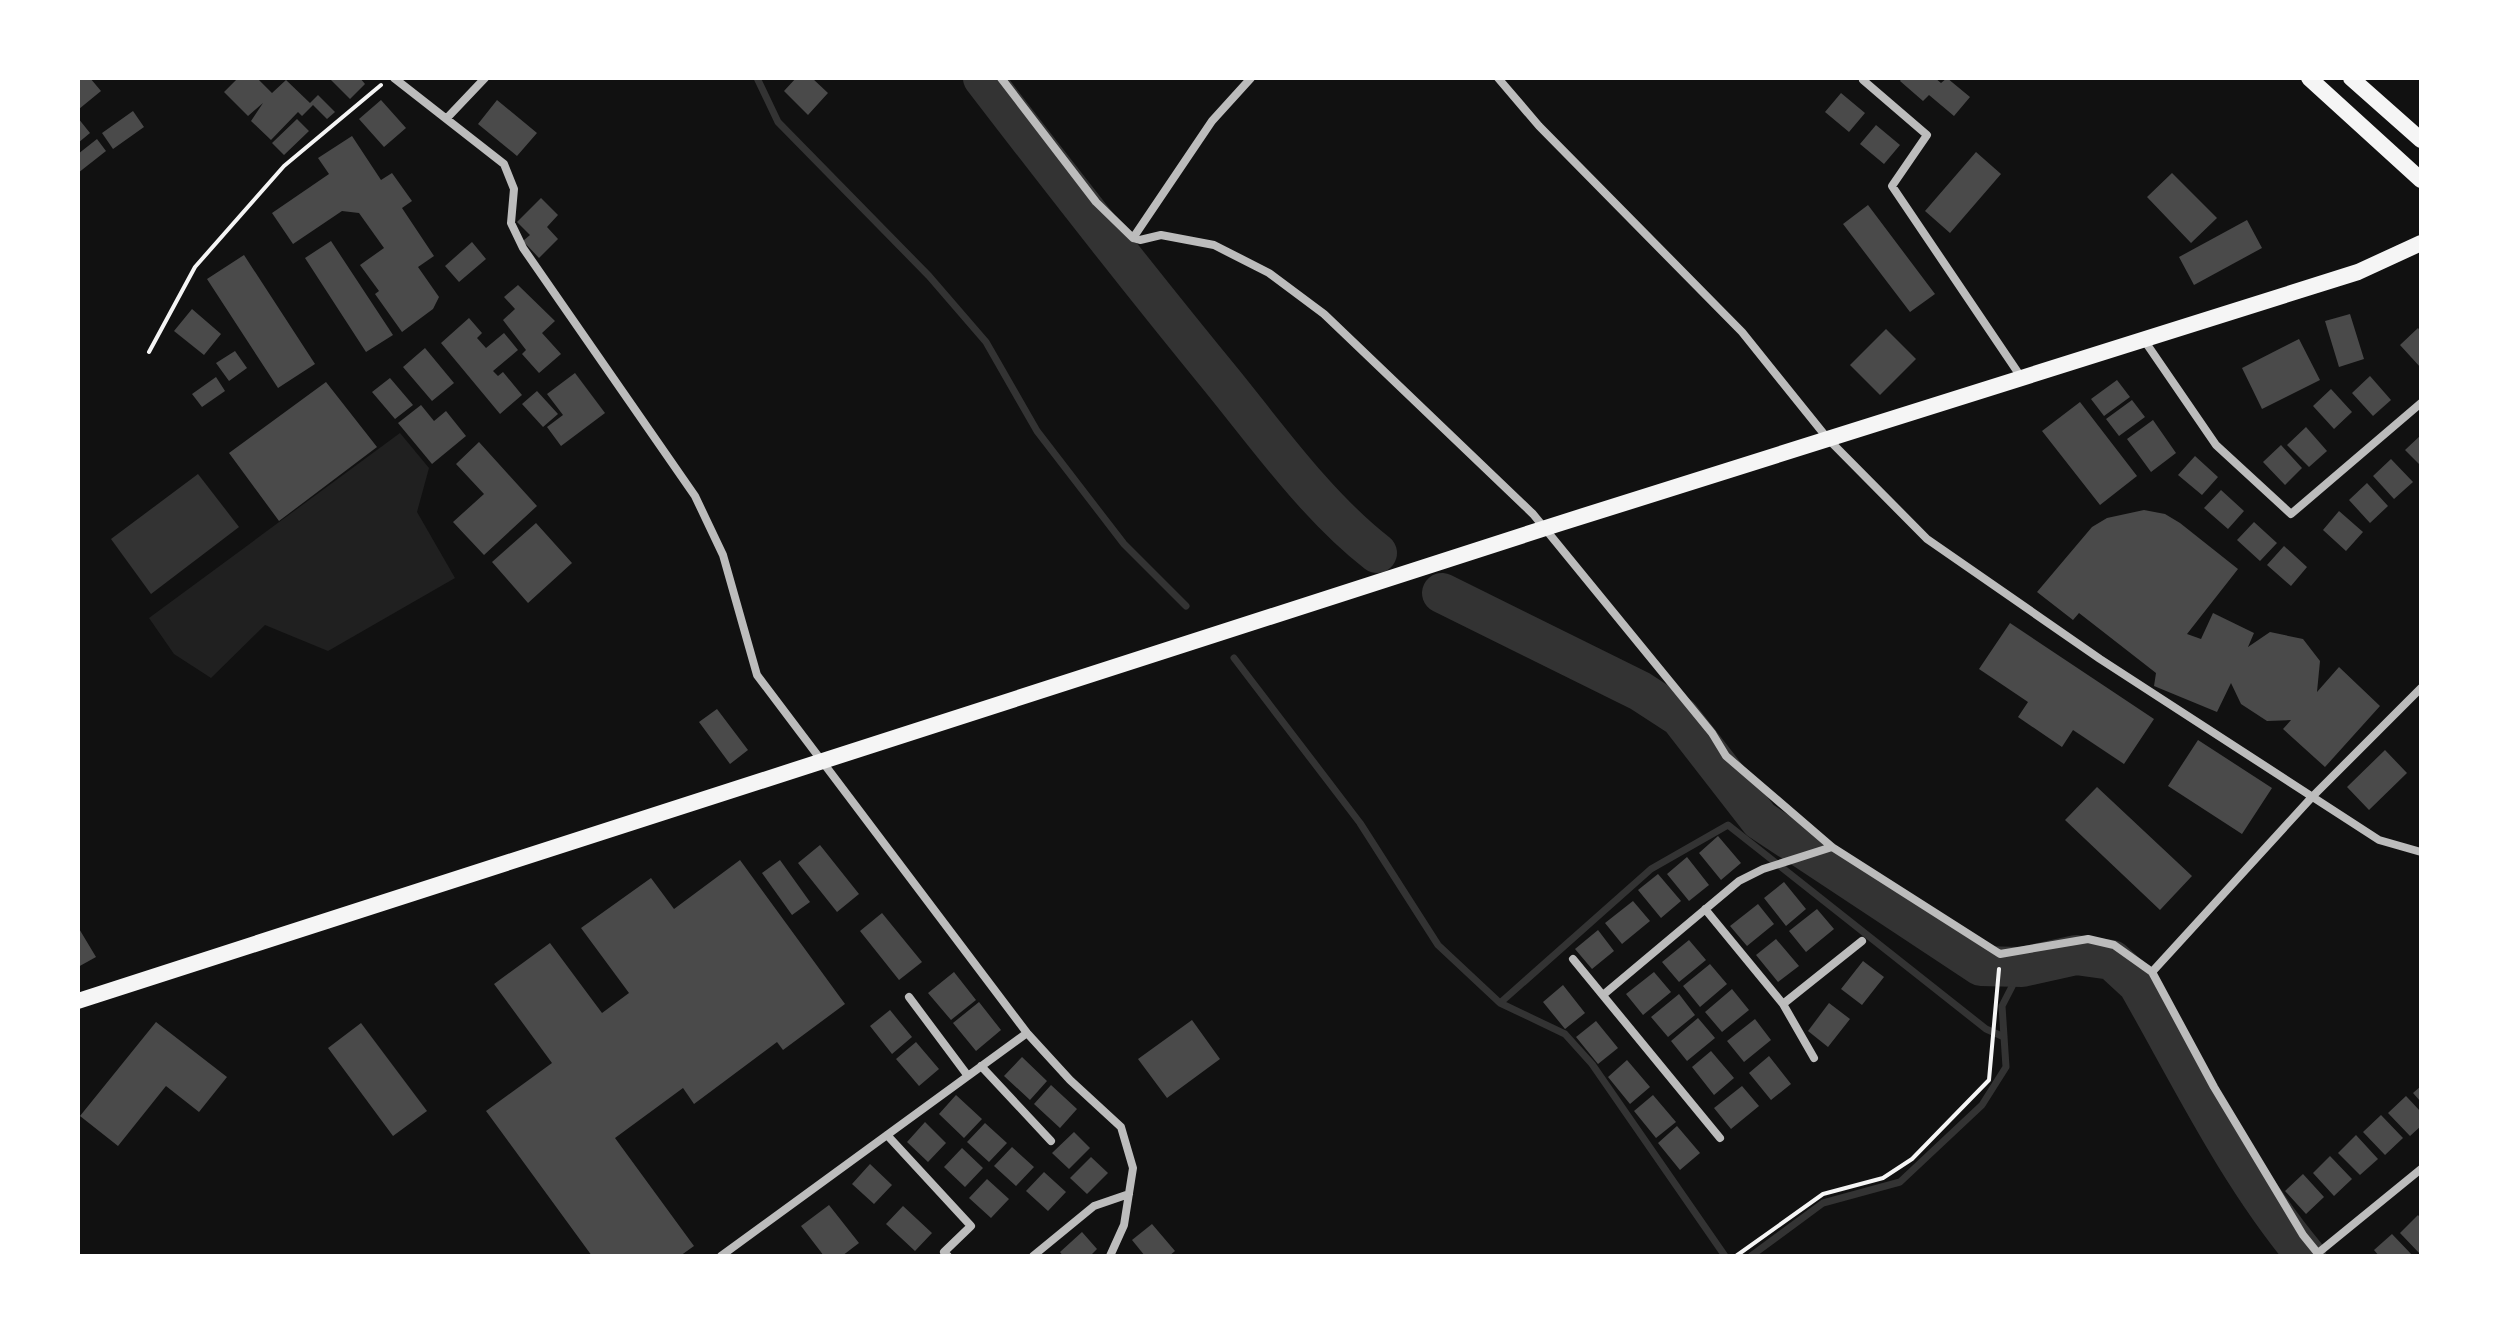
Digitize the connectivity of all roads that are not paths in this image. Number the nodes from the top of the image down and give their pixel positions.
1 (391, 78) edge
2 (485, 78) edge
3 (1001, 78) edge
4 (1251, 78) edge
5 (1498, 78) edge
6 (2309, 78) edge
7 (2351, 78) edge
8 (1863, 80) dead end
9 (447, 118) junction
10 (2421, 140) edge
11 (2421, 180) edge
12 (1133, 238) junction
13 (2421, 243) edge
14 (2144, 340) junction
15 (2021, 378) junction
16 (2421, 403) edge
17 (1828, 439) junction
18 (1546, 528) junction
19 (2421, 688) edge
20 (820, 761) junction
21 (2312, 797) junction
22 (1832, 847) junction
23 (2421, 852) edge
24 (1705, 909) junction
25 (1862, 941) dead end
26 (1573, 959) dead end
27 (2152, 972) junction
28 (1603, 995) junction
29 (909, 997) dead end
30 (78, 1001) edge
31 (1783, 1004) junction
32 (1027, 1033) junction
33 (1814, 1058) dead end
34 (981, 1066) junction
35 (968, 1076) junction
36 (887, 1135) junction
37 (1720, 1138) dead end
38 (1051, 1141) dead end
39 (2421, 1169) edge
40 (1129, 1194) junction
41 (2319, 1254) edge
42 (721, 1256) edge
43 (948, 1256) edge
44 (1033, 1256) edge
45 (1110, 1256) edge

1 - 9 street
2 - 9 street
3 - 12 street
4 - 12 street
5 - 17 street
6 - 11 main road
7 - 10 main road
8 - 15 street
9 - 20 street
12 - 18 street
13 - 14 main road
14 - 15 main road
14 - 16 street
15 - 17 main road
17 - 18 main road
17 - 21 street
18 - 20 main road
18 - 22 street
19 - 21 street
20 - 30 main road
20 - 32 street
21 - 23 street
21 - 27 street
22 - 24 street
22 - 27 street
24 - 28 street
24 - 31 street
25 - 31 street
26 - 28 street
27 - 41 street
28 - 37 street
29 - 35 street
31 - 33 street
32 - 34 street
32 - 40 street
34 - 35 street
34 - 38 street
35 - 36 street
36 - 42 street
36 - 43 street
39 - 41 street
40 - 44 street
40 - 45 street

